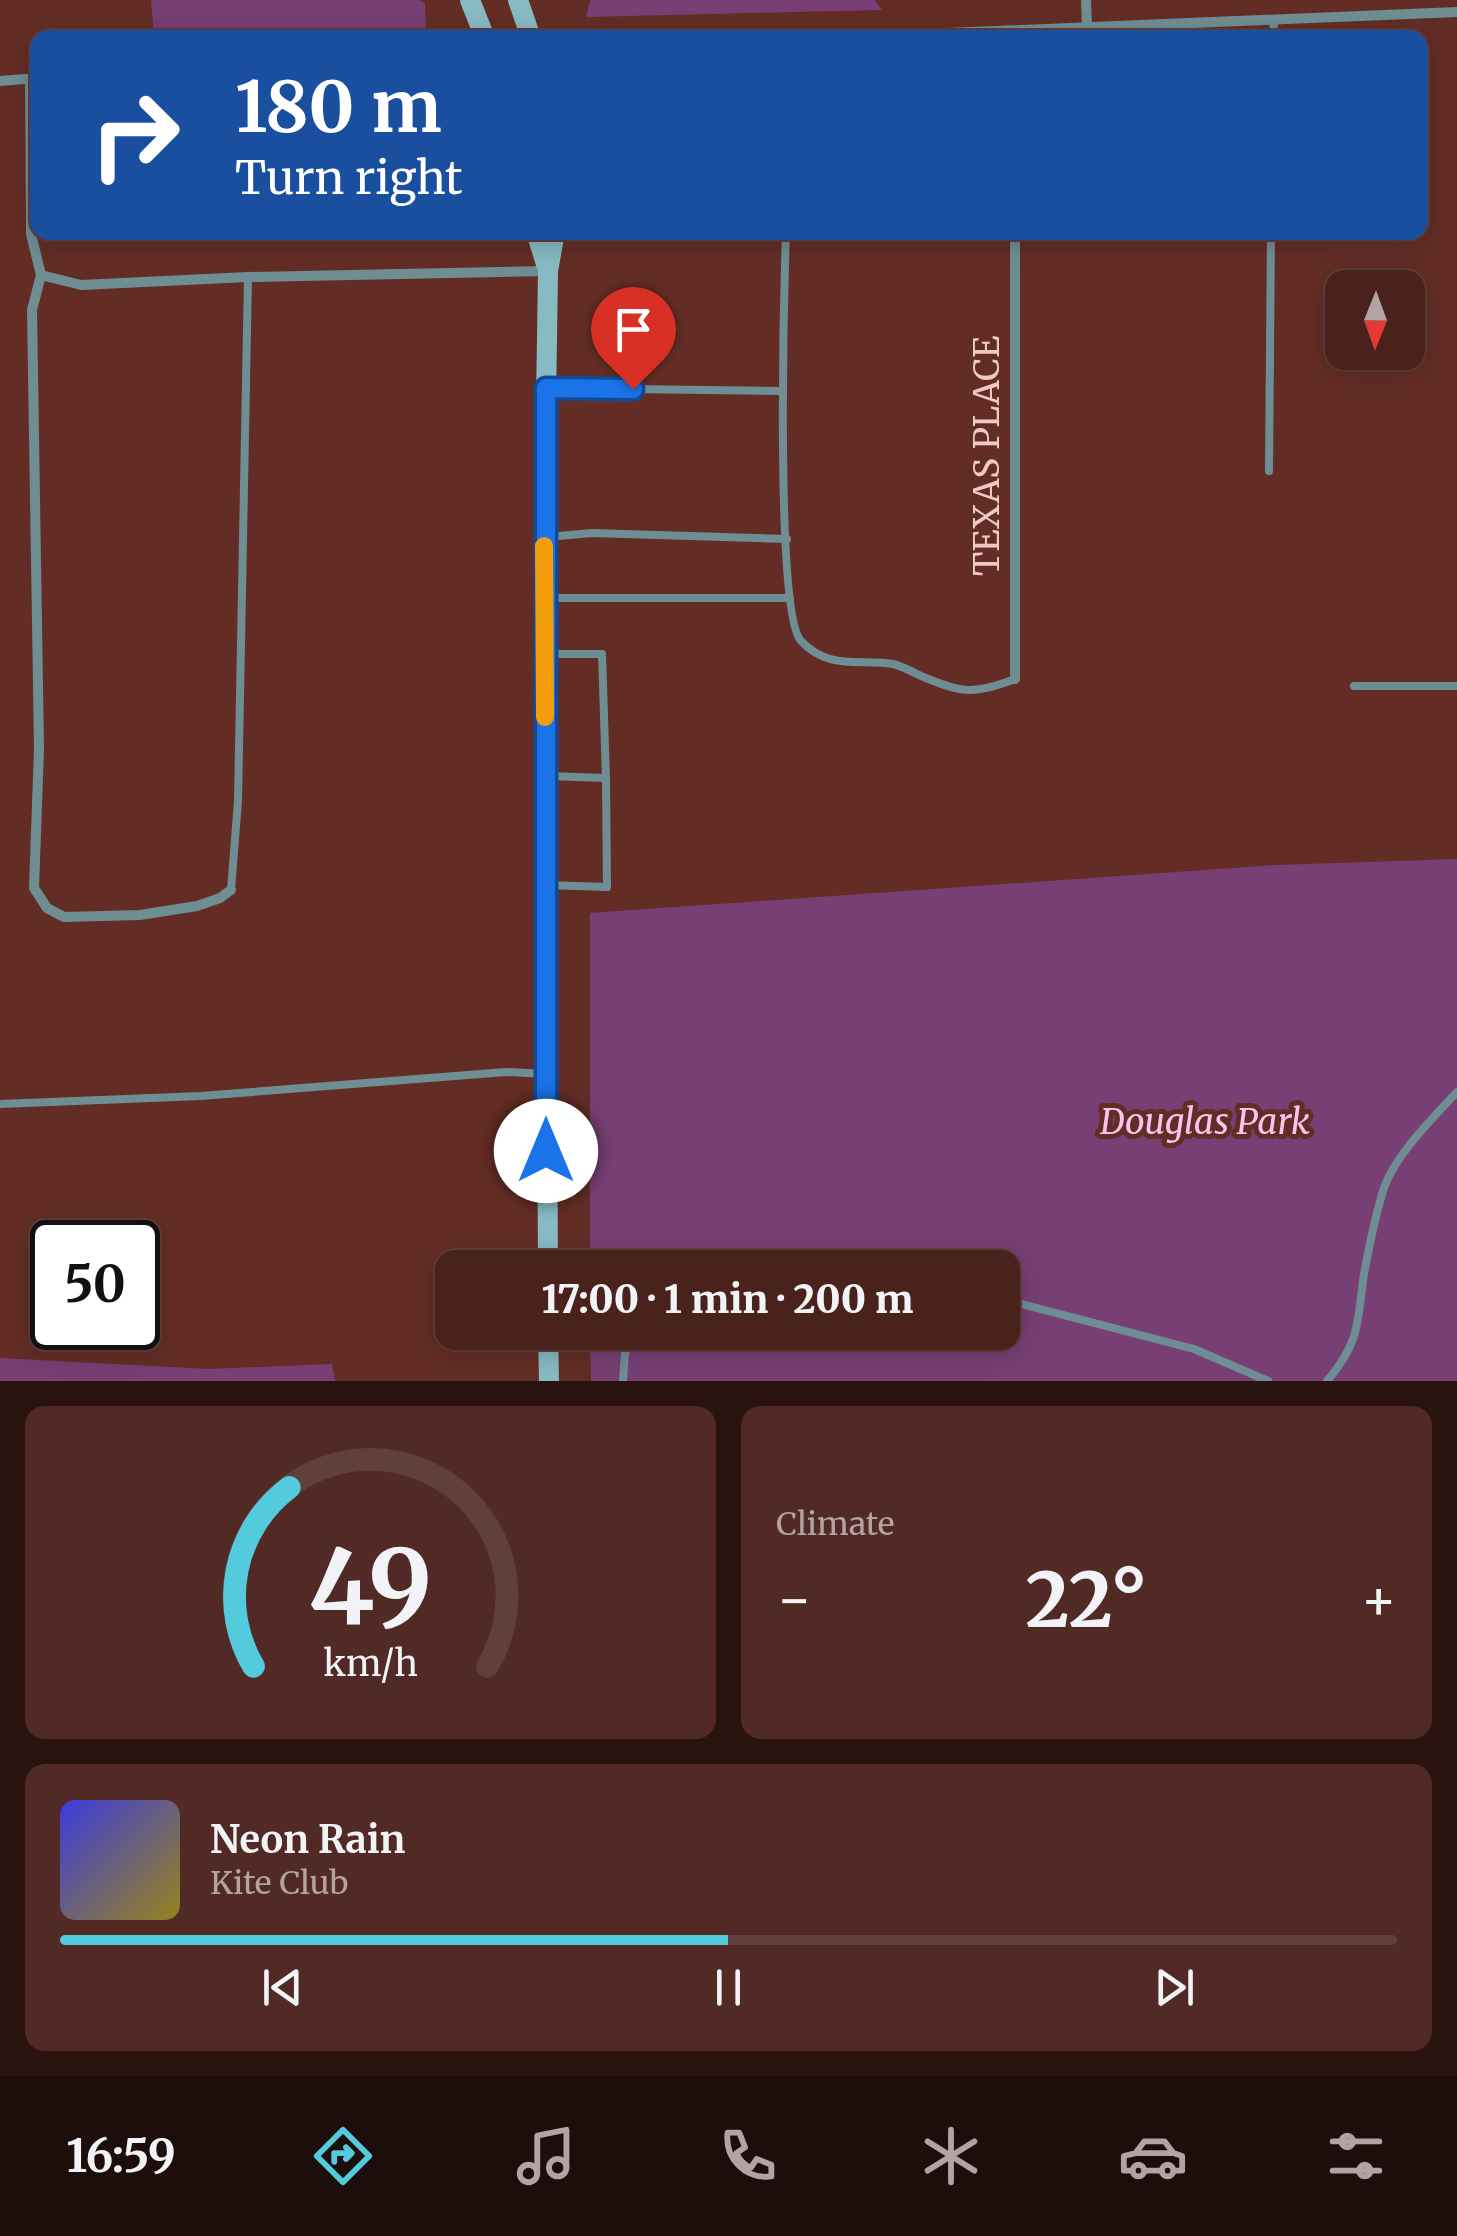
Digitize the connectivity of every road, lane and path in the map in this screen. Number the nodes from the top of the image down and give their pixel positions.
1 (1086, 0) edge
2 (473, 6) edge
3 (521, 6) edge
4 (1457, 12) edge
5 (1274, 19) junction
6 (1087, 27) junction
7 (483, 30) edge
8 (528, 30) edge
9 (1051, 30) edge
10 (1274, 30) edge
11 (30, 78) edge
12 (0, 80) edge
13 (33, 240) edge
14 (538, 240) edge
15 (554, 240) edge
16 (786, 240) edge
17 (1015, 240) edge
18 (1271, 240) edge
19 (548, 271) junction
20 (42, 274) junction
21 (248, 277) junction
22 (546, 388) junction
23 (781, 391) junction
24 (1269, 471) dead end
25 (544, 537) junction
26 (787, 538) junction
27 (544, 598) junction
28 (790, 598) junction
29 (545, 654) junction
30 (1015, 679) joint
31 (1354, 686) dead end
32 (1457, 686) edge
33 (546, 776) junction
34 (606, 778) junction
35 (546, 885) junction
36 (232, 890) joint
37 (546, 1074) junction
38 (1457, 1092) edge
39 (0, 1104) edge
40 (548, 1250) edge
41 (1020, 1304) edge
42 (548, 1350) edge
43 (626, 1350) edge
44 (549, 1381) edge
45 (623, 1381) edge
46 (1268, 1381) edge
47 (1327, 1381) edge

1 - 6 street
2 - 7 main road
3 - 8 main road
4 - 5 street
5 - 6 street
5 - 10 lane
6 - 9 street
11 - 12 street
13 - 20 street
14 - 19 main road
15 - 19 main road
16 - 23 lane
17 - 30 street, TEXAS PLACE
18 - 24 lane
19 - 21 street
19 - 22 main road
20 - 21 street
20 - 36 street
21 - 36 lane
22 - 23 lane
22 - 25 main road
23 - 26 lane
25 - 26 lane
25 - 27 main road
26 - 28 lane
27 - 28 lane
27 - 29 main road
28 - 30 lane
29 - 33 main road
29 - 34 lane
31 - 32 lane
33 - 34 lane
33 - 35 main road
34 - 35 lane
35 - 37 main road
37 - 39 lane
37 - 40 main road
38 - 47 lane
41 - 46 lane
42 - 44 main road
43 - 45 lane

